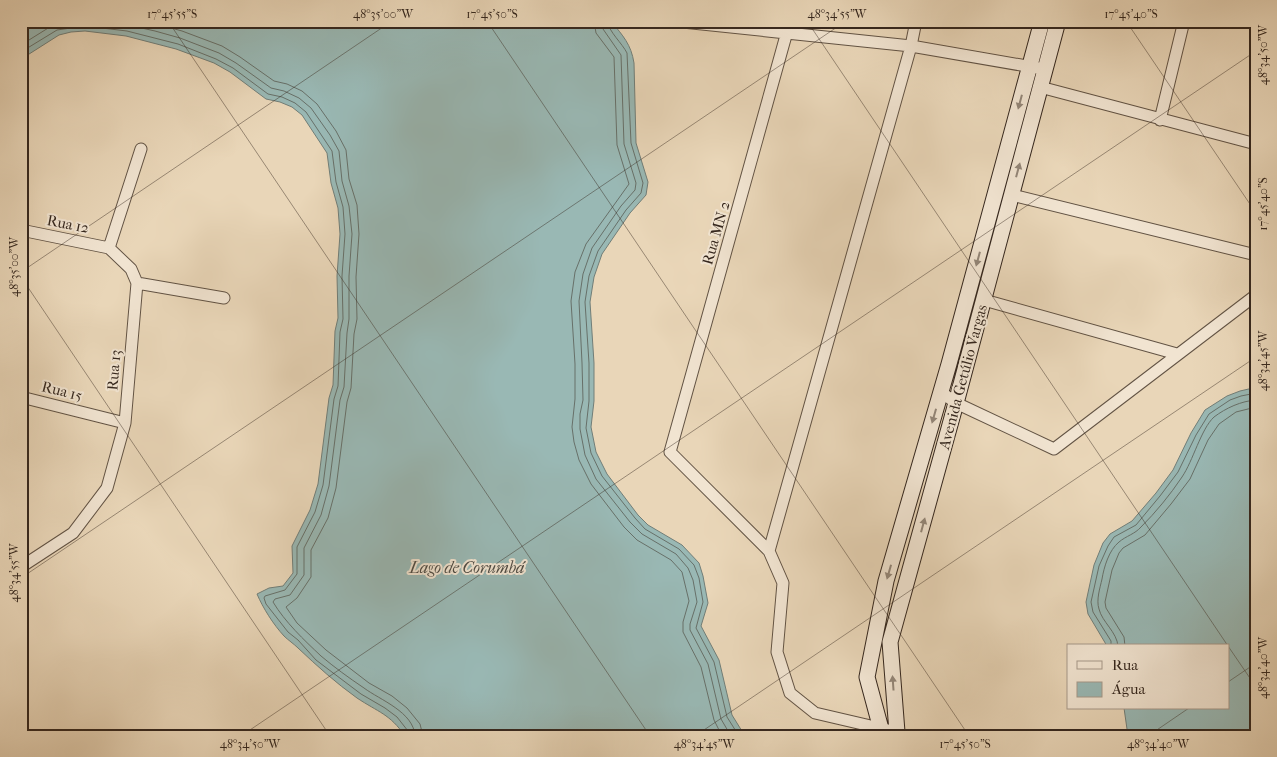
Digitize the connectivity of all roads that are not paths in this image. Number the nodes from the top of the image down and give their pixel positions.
1 (672, 21) edge
2 (790, 21) edge
3 (916, 21) edge
4 (1042, 21) edge
5 (1058, 21) edge
6 (1184, 21) edge
7 (787, 33) junction
8 (911, 46) junction
9 (1030, 66) junction
10 (1045, 69) junction
11 (1040, 87) junction
12 (1160, 120) junction
13 (1256, 144) edge
14 (141, 149) dead end
15 (1012, 195) junction
16 (21, 230) edge
17 (109, 248) junction
18 (1256, 254) edge
19 (137, 283) junction
20 (1256, 294) edge
21 (224, 298) dead end
22 (984, 300) junction
23 (1178, 354) junction
24 (941, 392) junction
25 (21, 397) edge
26 (956, 403) junction
27 (125, 422) junction
28 (769, 551) junction
29 (22, 566) edge
30 (881, 730) junction
31 (898, 734) edge

1 - 7 street
2 - 7 street, Rua MN 2
3 - 8 street
4 - 9 street, Avenida Getúlio Vargas
5 - 10 street, Avenida Getúlio Vargas
6 - 12 street
7 - 8 street
7 - 28 street, Rua MN 2
8 - 9 street
8 - 28 street
9 - 10 street
9 -> 24 street, Avenida Getúlio Vargas
10 - 11 street, Avenida Getúlio Vargas
11 - 12 street
15 -> 11 street, Avenida Getúlio Vargas
12 - 13 street
14 - 17 street
15 - 18 street
15 - 22 street, Avenida Getúlio Vargas
16 - 17 street, Rua 12
17 - 19 street
19 - 21 street
19 - 27 street, Rua 13
20 - 23 street
22 - 23 street
22 - 26 street, Avenida Getúlio Vargas
23 - 26 street
24 - 26 street
24 -> 30 street, Avenida Getúlio Vargas
25 - 27 street, Rua 15
31 -> 26 street, Avenida Getúlio Vargas
27 - 29 street, Rua 13
28 - 30 street
30 - 31 street

